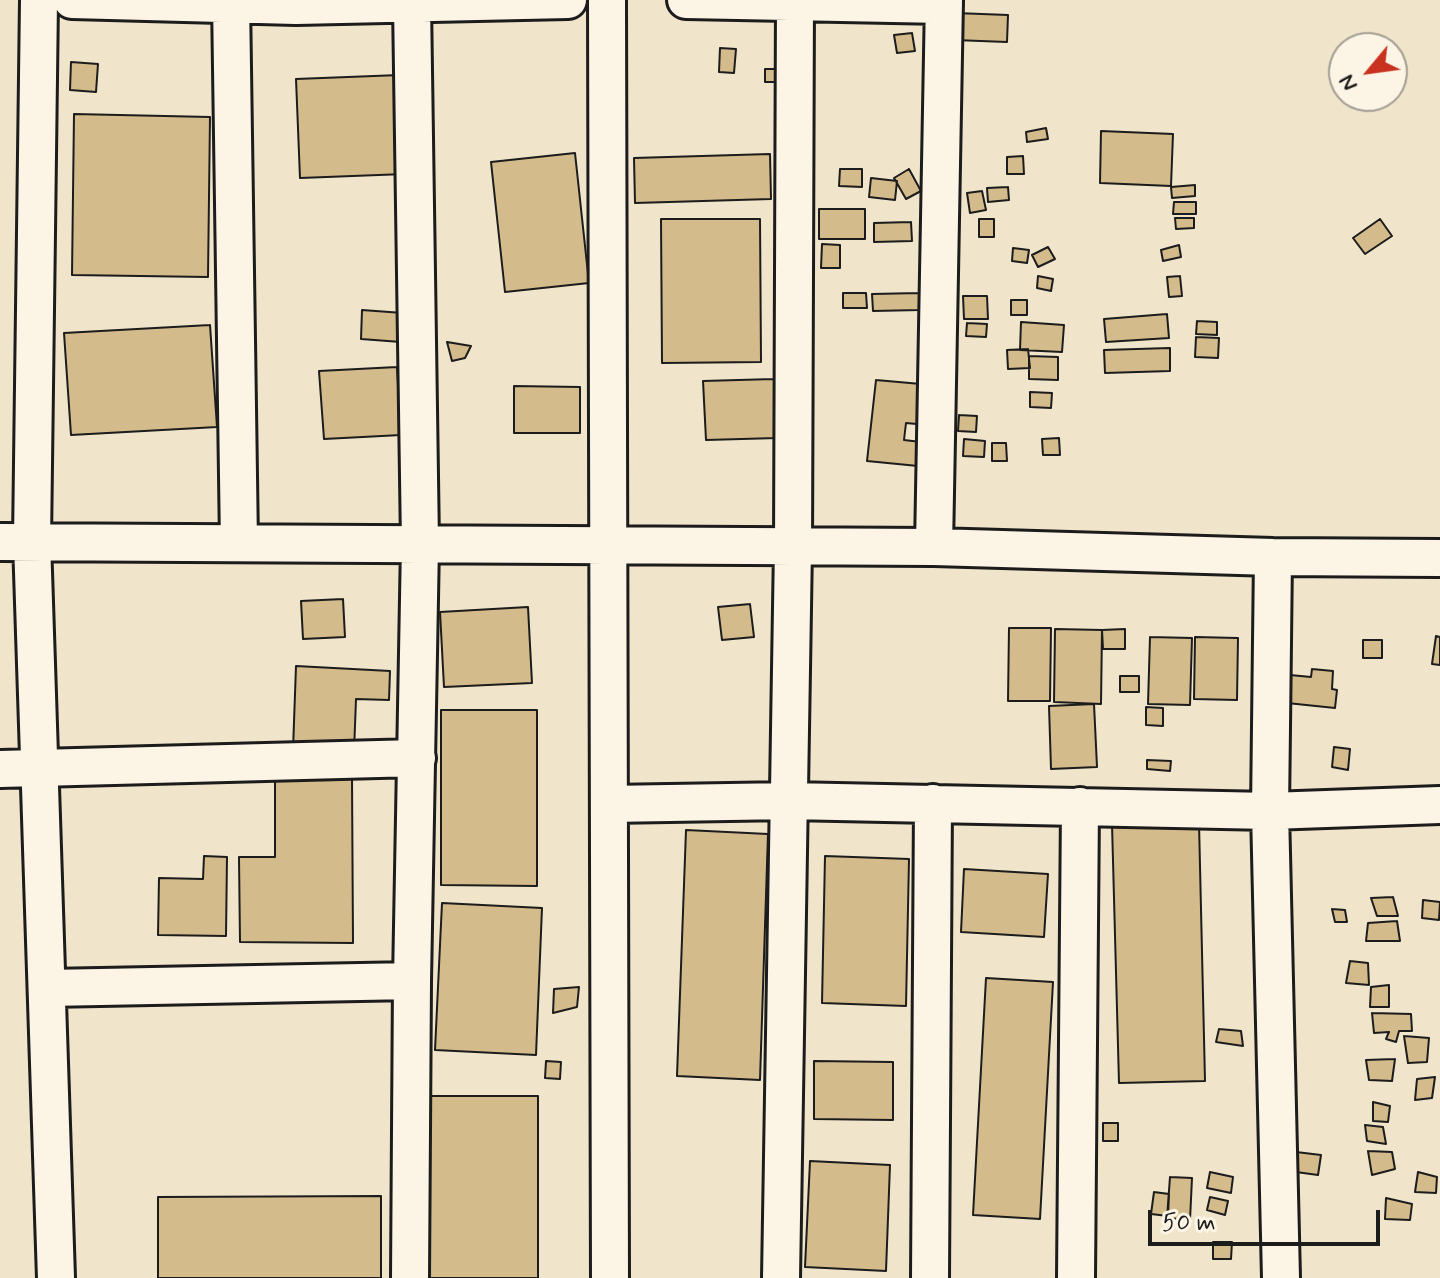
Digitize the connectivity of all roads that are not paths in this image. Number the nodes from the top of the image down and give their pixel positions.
1 (39, 0) edge
2 (72, 0) edge
3 (568, 0) edge
4 (607, 0) edge
5 (686, 0) edge
6 (795, 1) edge
7 (231, 2) edge
8 (944, 2) edge
9 (412, 3) junction
10 (16, 541) edge
11 (239, 543) junction
12 (420, 544) junction
13 (608, 546) junction
14 (793, 547) junction
15 (934, 547) junction
16 (1273, 557) junction
17 (1440, 558) edge
18 (417, 758) junction
19 (40, 768) junction
20 (0, 769) edge
21 (789, 801) junction
22 (933, 803) junction
23 (609, 804) junction
24 (1440, 805) edge
25 (1080, 806) junction
26 (1270, 811) junction
27 (412, 981) junction
28 (48, 988) junction
29 (56, 1278) edge
30 (410, 1278) edge
31 (610, 1278) edge
32 (781, 1278) edge
33 (930, 1278) edge
34 (1076, 1278) edge
35 (1281, 1278) edge

1 - 10 street
2 - 7 street
3 - 9 street
4 - 13 street
5 - 6 street
6 - 8 street
6 - 14 street
7 - 9 street
7 - 11 street
8 - 15 street
9 - 12 street
10 - 11 street
10 - 19 street
11 - 12 street
12 - 13 street
12 - 18 street
13 - 14 street
13 - 23 street
14 - 15 street
14 - 21 street
15 - 16 street
16 - 17 street
16 - 26 street
18 - 19 street
18 - 27 street
19 - 20 street
19 - 28 street
21 - 22 street
21 - 23 street
21 - 32 street
22 - 25 street
22 - 33 street
23 - 31 street
24 - 26 street
25 - 26 street
25 - 34 street
26 - 35 street
27 - 28 street
27 - 30 street
28 - 29 street

